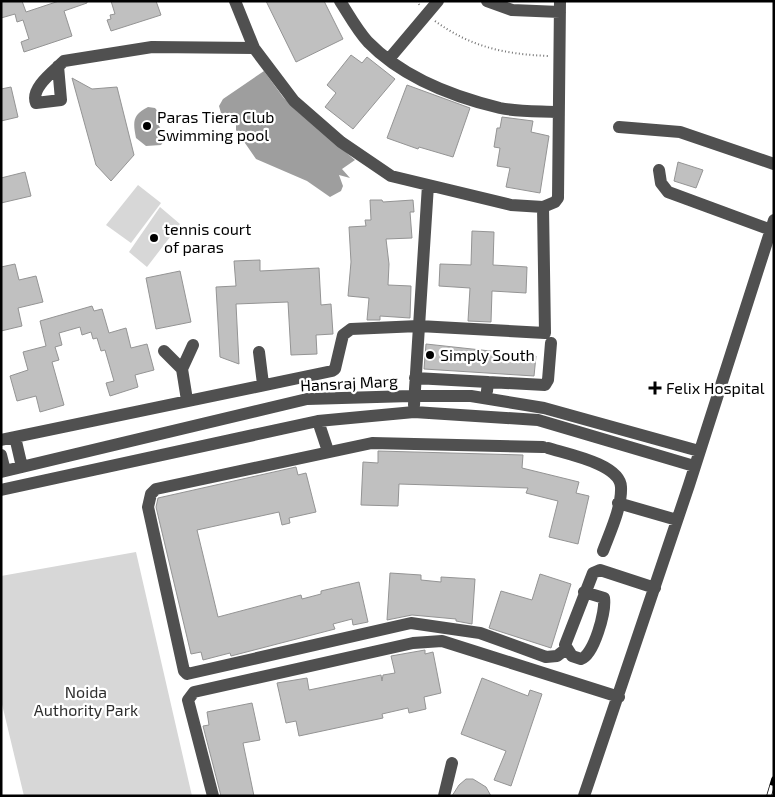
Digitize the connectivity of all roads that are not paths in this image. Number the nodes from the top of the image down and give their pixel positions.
1 (235, 1) edge
2 (340, 1) edge
3 (438, 1) edge
4 (487, 1) edge
5 (560, 7) edge
6 (254, 48) junction
7 (389, 59) junction
8 (58, 66) dead end
9 (558, 112) junction
10 (618, 127) dead end
11 (774, 164) edge
12 (659, 170) dead end
13 (428, 185) junction
14 (543, 208) junction
15 (772, 225) edge
16 (419, 326) junction
17 (551, 343) dead end
18 (193, 345) dead end
19 (164, 350) dead end
20 (259, 352) dead end
21 (182, 369) junction
22 (415, 378) junction
23 (488, 382) junction
24 (263, 384) junction
25 (413, 396) junction
26 (487, 398) junction
27 (187, 400) junction
28 (414, 412) junction
29 (318, 421) junction
30 (15, 437) junction
31 (1, 440) edge
32 (699, 450) junction
33 (328, 451) junction
34 (1, 455) edge
35 (694, 466) junction
36 (22, 467) junction
37 (3, 472) edge
38 (1, 490) edge
39 (618, 504) junction
40 (677, 520) junction
41 (603, 551) dead end
42 (655, 588) junction
43 (584, 592) junction
44 (566, 649) junction
45 (618, 697) junction
46 (452, 762) dead end
47 (213, 796) edge
48 (444, 796) edge
49 (584, 796) edge

1 - 6 street
2 - 7 street
3 - 7 street
4 - 5 street
5 - 9 street
6 - 8 street
6 - 13 street
7 - 9 street
9 - 14 street
10 - 11 street
12 - 15 street
13 - 14 street
13 - 16 street
14 - 16 street
15 - 32 street
16 - 22 street
16 - 24 street
17 - 23 street
18 - 21 street
19 - 21 street
20 - 24 street
21 - 27 street
22 - 23 street
22 - 25 street
23 - 26 street
24 - 27 street
25 - 26 street, Hansraj Marg
25 - 28 street
25 - 36 street, Hansraj Marg
26 - 32 street, Hansraj Marg
27 - 30 street
28 - 29 street, Hansraj Marg
28 - 35 street, Hansraj Marg
29 - 33 street
29 - 38 street, Hansraj Marg
30 - 31 street
30 - 36 street
32 - 35 street
33 - 39 street
33 - 44 street
34 - 37 street
35 - 40 street
36 - 37 street, Hansraj Marg
39 - 40 street
39 - 41 street
40 - 42 street
42 - 43 street
42 - 45 street
43 - 44 street
43 - 44 street
45 - 47 street
45 - 49 street
46 - 48 street

